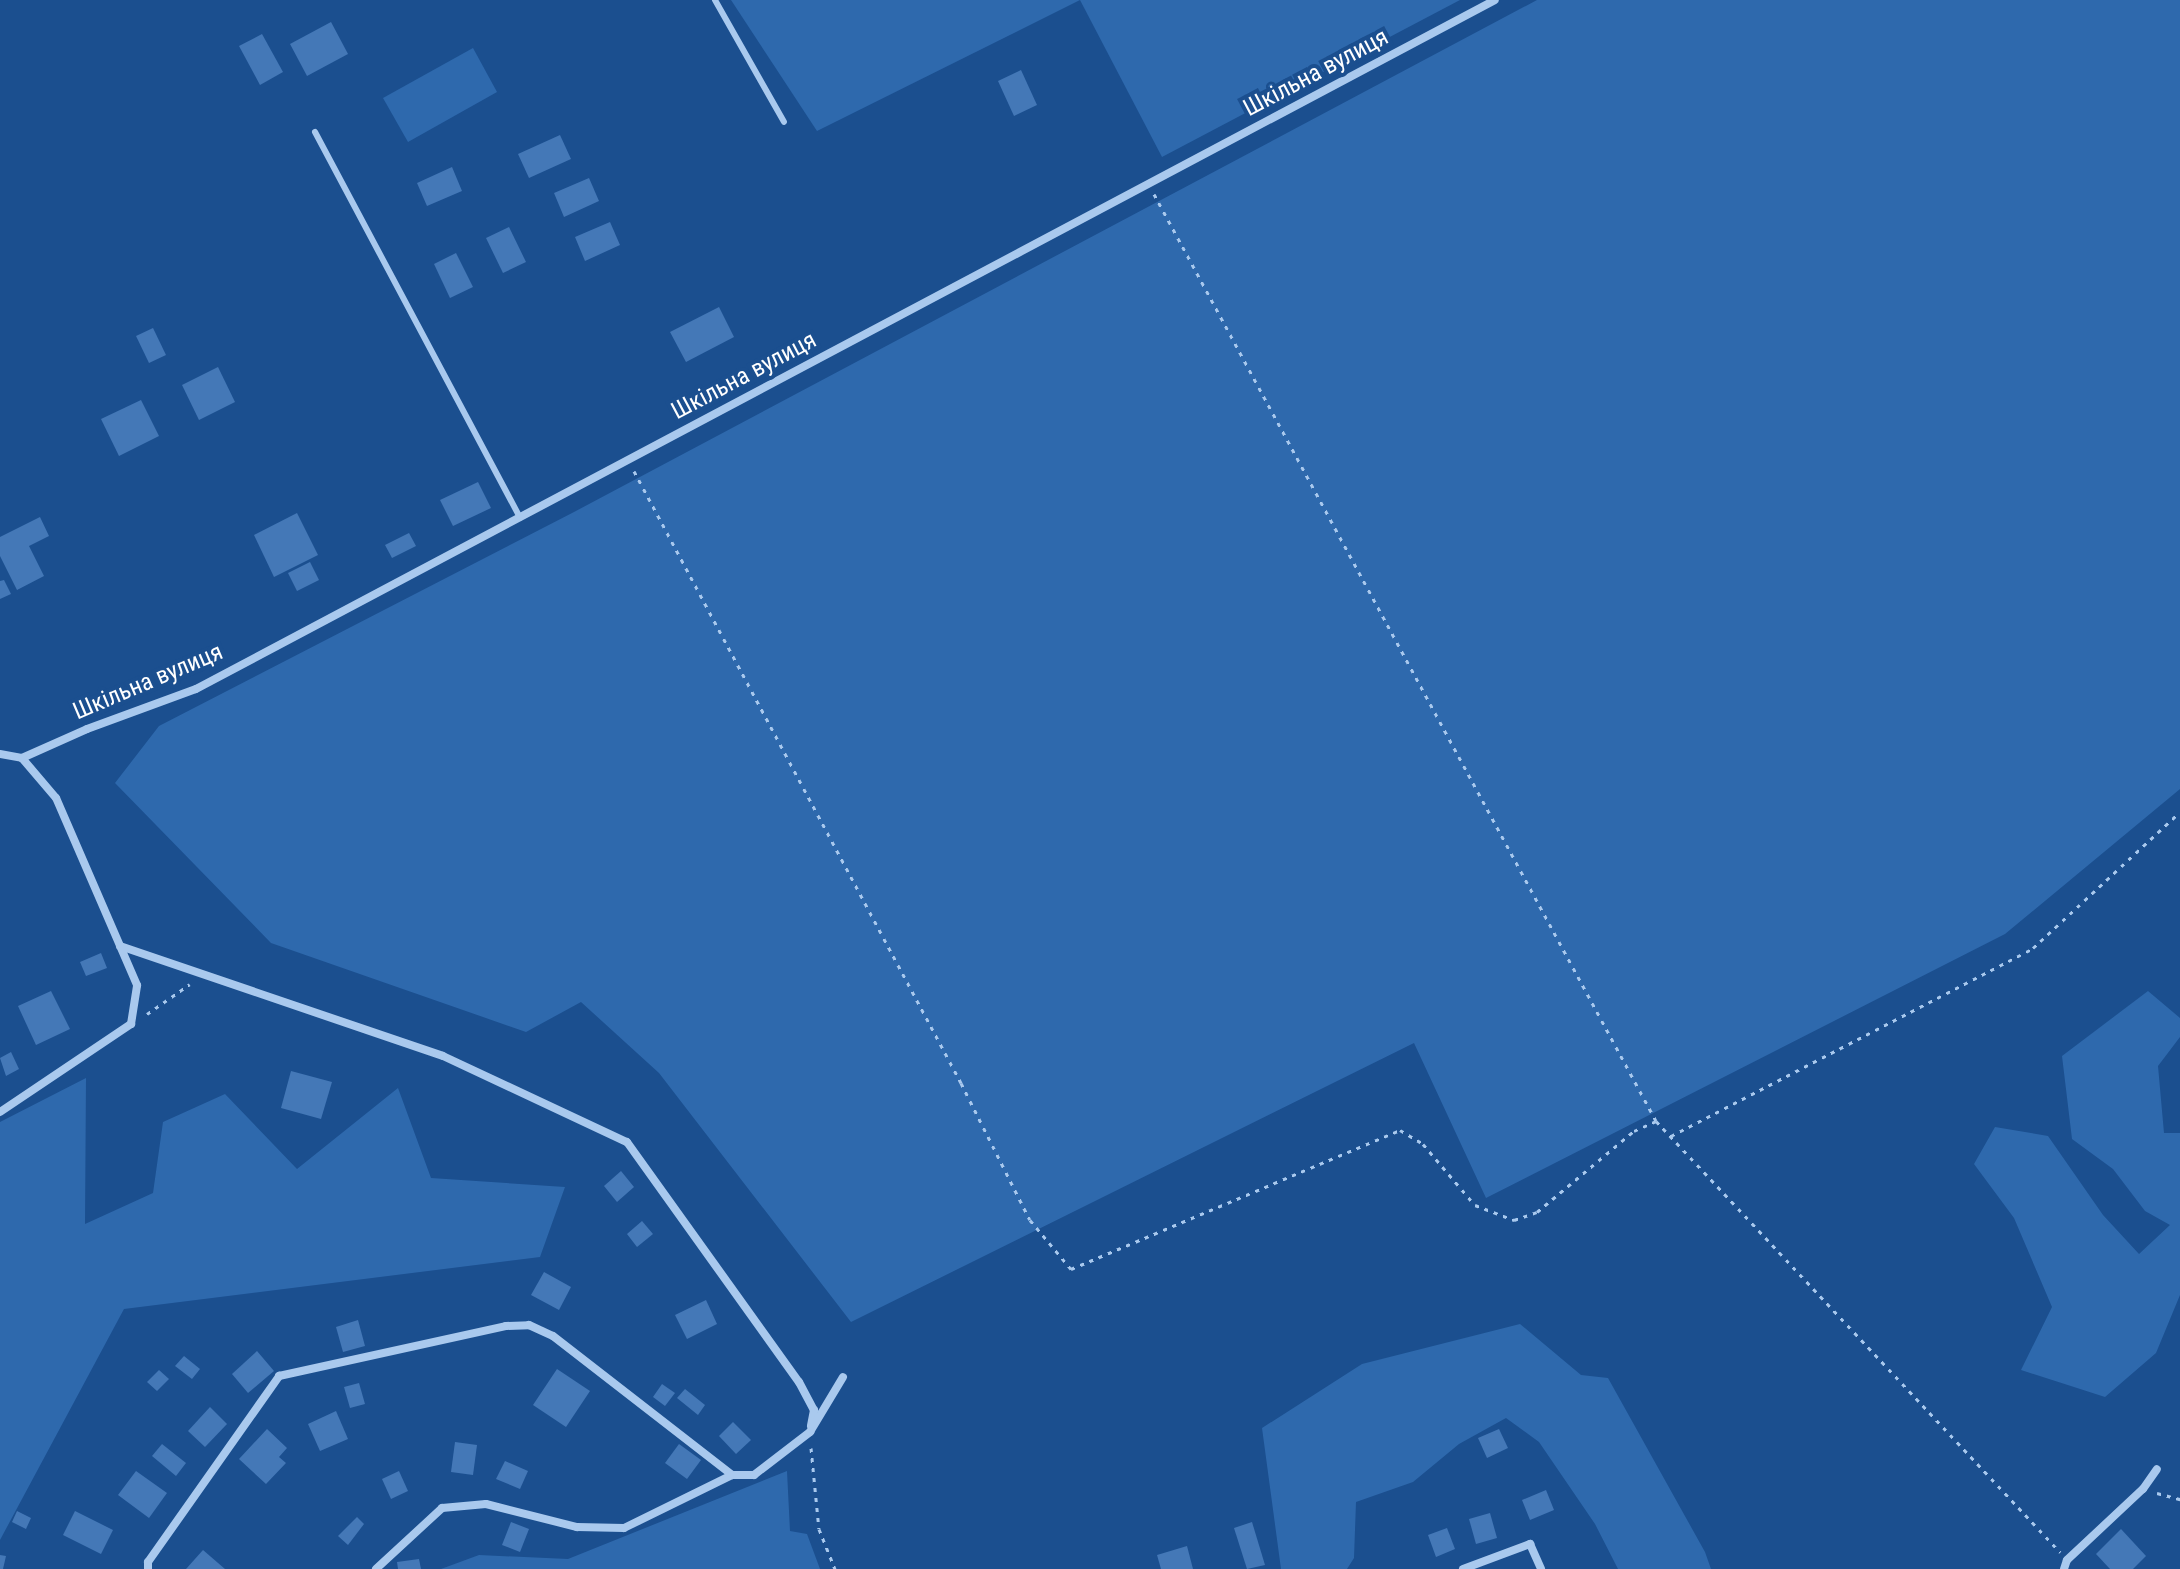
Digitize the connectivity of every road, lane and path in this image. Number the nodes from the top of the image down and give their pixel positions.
1 (715, 0) edge
2 (1495, 0) edge
3 (784, 122) dead end
4 (315, 132) dead end
5 (1149, 184) junction
6 (628, 461) junction
7 (520, 518) junction
8 (0, 754) edge
9 (22, 758) junction
10 (2180, 812) edge
11 (120, 946) junction
12 (203, 976) junction
13 (131, 1024) junction
14 (0, 1112) edge
15 (1656, 1121) junction
16 (1671, 1136) junction
17 (843, 1377) dead end
18 (810, 1432) junction
19 (2157, 1469) dead end
20 (732, 1475) junction
21 (2143, 1489) junction
22 (2180, 1499) edge
23 (2065, 1564) edge
24 (148, 1569) edge
25 (376, 1569) edge
26 (835, 1569) edge
27 (1463, 1569) edge
28 (1541, 1569) edge

1 - 3 lane
2 - 5 street, Шкільна вулиця
4 - 7 lane
5 - 6 street, Шкільна вулиця
5 - 15 path
6 - 7 street, Шкільна вулиця
6 - 15 path
7 - 9 street, Шкільна вулиця
8 - 9 street
9 - 11 street
10 - 16 path
11 - 12 street
11 - 13 street
12 - 13 path
12 - 18 street
13 - 14 street
15 - 16 path
16 - 23 path
17 - 18 street
18 - 20 street
18 - 26 path
19 - 21 street
20 - 24 street
20 - 25 street
21 - 22 path
21 - 23 street
27 - 28 street

